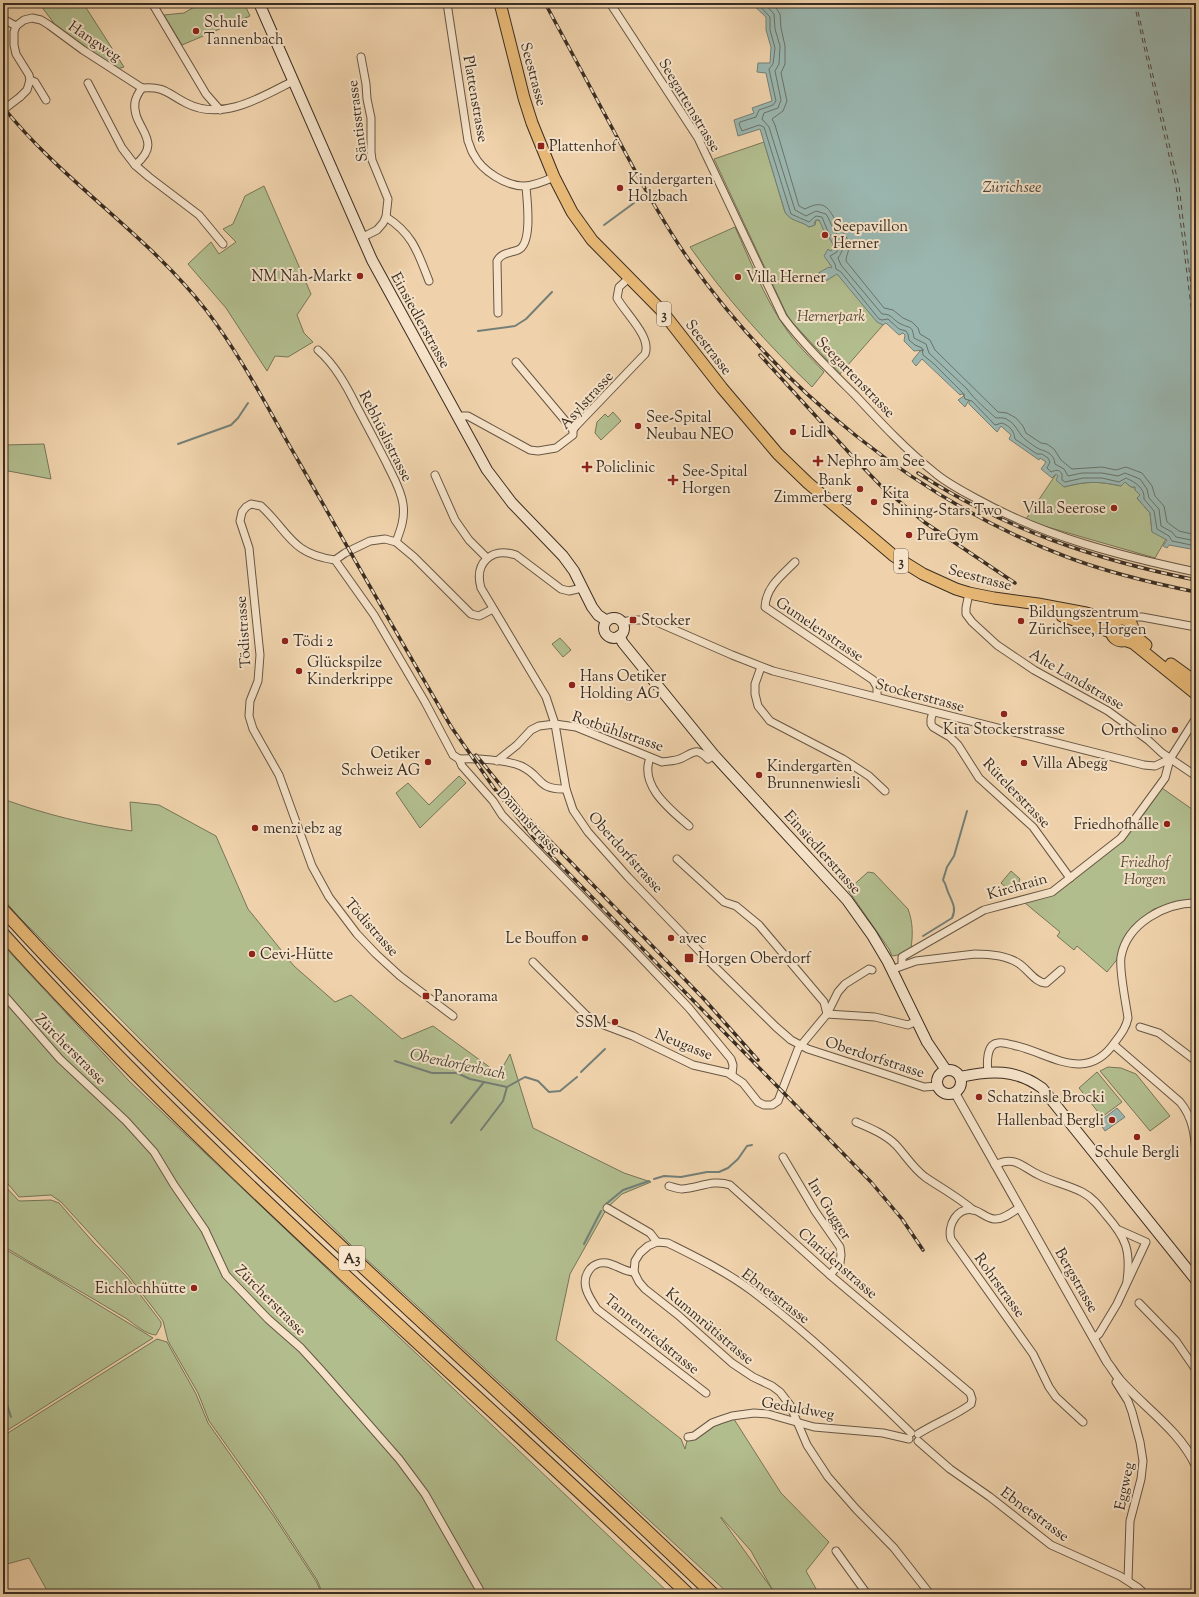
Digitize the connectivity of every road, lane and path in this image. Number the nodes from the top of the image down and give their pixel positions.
1 (152, 3) edge
2 (259, 3) edge
3 (447, 3) edge
4 (500, 3) edge
5 (610, 3) edge
6 (3, 18) edge
7 (16, 26) junction
8 (361, 57) dead end
9 (30, 80) junction
10 (293, 81) junction
11 (88, 83) dead end
12 (142, 88) junction
13 (46, 100) dead end
14 (3, 110) edge
15 (220, 110) junction
16 (135, 165) junction
17 (554, 177) junction
18 (526, 187) junction
19 (386, 217) junction
20 (361, 238) junction
21 (223, 244) dead end
22 (629, 278) junction
23 (429, 281) dead end
24 (498, 313) dead end
25 (318, 350) dead end
26 (516, 362) dead end
27 (458, 418) junction
28 (573, 430) junction
29 (435, 475) dead end
30 (396, 542) junction
31 (487, 558) junction
32 (335, 560) junction
33 (795, 562) dead end
34 (1196, 572) edge
35 (582, 588) junction
36 (969, 592) junction
37 (1015, 602) junction
38 (494, 609) junction
39 (1128, 620) junction
40 (607, 621) junction
41 (1115, 621) junction
42 (622, 622) junction
43 (1196, 627) edge
44 (1111, 632) junction
45 (619, 636) junction
46 (1130, 637) junction
47 (761, 667) junction
48 (1196, 682) edge
49 (1196, 694) edge
50 (877, 696) junction
51 (933, 712) junction
52 (1196, 718) edge
53 (555, 724) junction
54 (714, 755) junction
55 (650, 758) junction
56 (459, 759) junction
57 (1170, 759) junction
58 (494, 761) junction
59 (1196, 776) edge
60 (566, 789) junction
61 (885, 791) dead end
62 (689, 826) dead end
63 (677, 859) dead end
64 (1070, 878) junction
65 (1196, 903) edge
66 (3, 910) edge
67 (3, 934) edge
68 (533, 962) dead end
69 (902, 965) junction
70 (872, 970) dead end
71 (891, 970) junction
72 (1060, 970) dead end
73 (3, 994) edge
74 (827, 1014) junction
75 (453, 1016) dead end
76 (917, 1021) junction
77 (1140, 1027) dead end
78 (801, 1045) junction
79 (1114, 1045) junction
80 (1196, 1061) edge
81 (946, 1070) junction
82 (988, 1072) junction
83 (732, 1075) junction
84 (960, 1077) junction
85 (938, 1086) junction
86 (955, 1093) junction
87 (856, 1122) dead end
88 (1196, 1156) edge
89 (783, 1157) dead end
90 (995, 1165) junction
91 (669, 1186) dead end
92 (607, 1208) dead end
93 (1019, 1208) junction
94 (973, 1210) junction
95 (1119, 1230) junction
96 (657, 1242) junction
97 (634, 1272) junction
98 (830, 1275) junction
99 (1196, 1280) edge
100 (1127, 1281) junction
101 (1139, 1303) dead end
102 (1094, 1338) junction
103 (1196, 1370) edge
104 (1118, 1378) junction
105 (706, 1393) dead end
106 (797, 1422) junction
107 (1083, 1422) dead end
108 (688, 1437) dead end
109 (914, 1437) junction
110 (1196, 1466) edge
111 (836, 1551) dead end
112 (1128, 1580) junction
113 (482, 1594) edge
114 (688, 1594) edge
115 (713, 1594) edge
116 (867, 1594) edge
117 (930, 1594) edge
118 (1145, 1594) edge

1 - 15 street
2 - 10 main road, Einsiedlerstrasse
3 - 18 street, Plattenstrasse
4 - 17 main road, Seestrasse / 3
5 - 34 street, Seegartenstrasse
6 - 7 street
7 - 9 street
7 - 12 street, Hangweg
8 - 19 street, Säntisstrasse
9 - 13 street
9 - 14 street, bridge
10 - 15 street
10 - 20 main road, Einsiedlerstrasse
11 - 16 street
12 - 15 street
12 - 16 street
16 - 21 street
17 - 18 street
17 - 22 main road, Seestrasse / 3
18 - 24 street
19 - 20 street
19 - 23 street
20 - 27 main road, Einsiedlerstrasse
22 - 28 street, Asylstrasse
22 - 36 main road, Seestrasse / 3
25 - 30 street, Rebhüslistrasse
26 - 28 street
27 - 28 street, Asylstrasse
27 - 35 main road, Einsiedlerstrasse
29 - 31 street
30 - 32 street
30 - 38 street
31 - 35 street
31 - 38 street, Oberdorfstrasse
32 - 56 street, Dammstrasse
32 - 75 street, Tödistrasse
33 - 50 street, Gumelenstrasse
35 - 40 main road, Einsiedlerstrasse
36 - 37 main road, Seestrasse / 3
36 - 57 street, Alte Landstrasse
37 - 41 main road, Seestrasse
37 - 44 main road, Seestrasse / 3
38 - 53 street, Oberdorfstrasse
39 - 41 main road
39 - 43 street
39 - 46 main road
40 - 42 main road
40 - 45 main road
41 - 44 main road
42 - 45 main road
42 - 47 street, Stockerstrasse
44 - 46 main road
45 - 54 main road, Einsiedlerstrasse
46 - 48 main road
46 - 49 main road
47 - 50 street, Stockerstrasse
47 - 61 street
50 - 51 street, Stockerstrasse
51 - 57 street, Stockerstrasse
51 - 64 street, Rütelerstrasse
52 - 57 street
53 - 55 street, Rotbühlstrasse
53 - 58 street, Rotbühlstrasse
53 - 60 street, Oberdorfstrasse
54 - 55 street, Rotbühlstrasse
54 - 71 main road, Einsiedlerstrasse
55 - 62 street
56 - 58 street
56 - 83 street, Dammstrasse
57 - 59 street, Alte Landstrasse
57 - 64 street, Kirchrain
58 - 60 street
60 - 78 street, Oberdorfstrasse
63 - 74 street
64 - 69 street, Kirchrain
65 - 79 street
66 - 115 highway, A3
67 - 114 highway, A3
68 - 83 street, Neugasse
69 - 71 street
69 - 72 street
70 - 74 street
71 - 76 main road, Einsiedlerstrasse
73 - 113 street, Zürcherstrasse
74 - 76 street
74 - 78 street
76 - 81 main road, Einsiedlerstrasse
77 - 80 street
78 - 83 street, Neugasse
78 - 85 street, Oberdorfstrasse
79 - 82 street
79 - 88 street
81 - 84 main road
81 - 85 main road
82 - 84 main road
82 - 99 main road
84 - 86 main road
85 - 86 main road
86 - 90 street, Bergstrasse
87 - 94 street
89 - 98 street, Im Gugger
90 - 93 street, Bergstrasse
90 - 95 street
91 - 98 street, Claridenstrasse
92 - 96 street, Ebnetstrasse
93 - 94 street
93 - 102 street, Bergstrasse
94 - 107 street, Rohrstrasse
95 - 100 street
95 - 100 street
96 - 97 street
96 - 109 street, Ebnetstrasse
97 - 105 street, Tannenriedstrasse
97 - 106 street, Kummrütistrasse
98 - 109 street, Claridenstrasse
100 - 102 street
101 - 103 street
102 - 104 street, Bergstrasse
104 - 110 street, Bergstrasse
104 - 112 street, Eggweg
106 - 108 street, Geduldweg
106 - 109 street, Geduldweg
106 - 117 street, Kummrütistrasse
109 - 112 street, Ebnetstrasse
111 - 116 street
112 - 118 street, Ebnetstrasse

